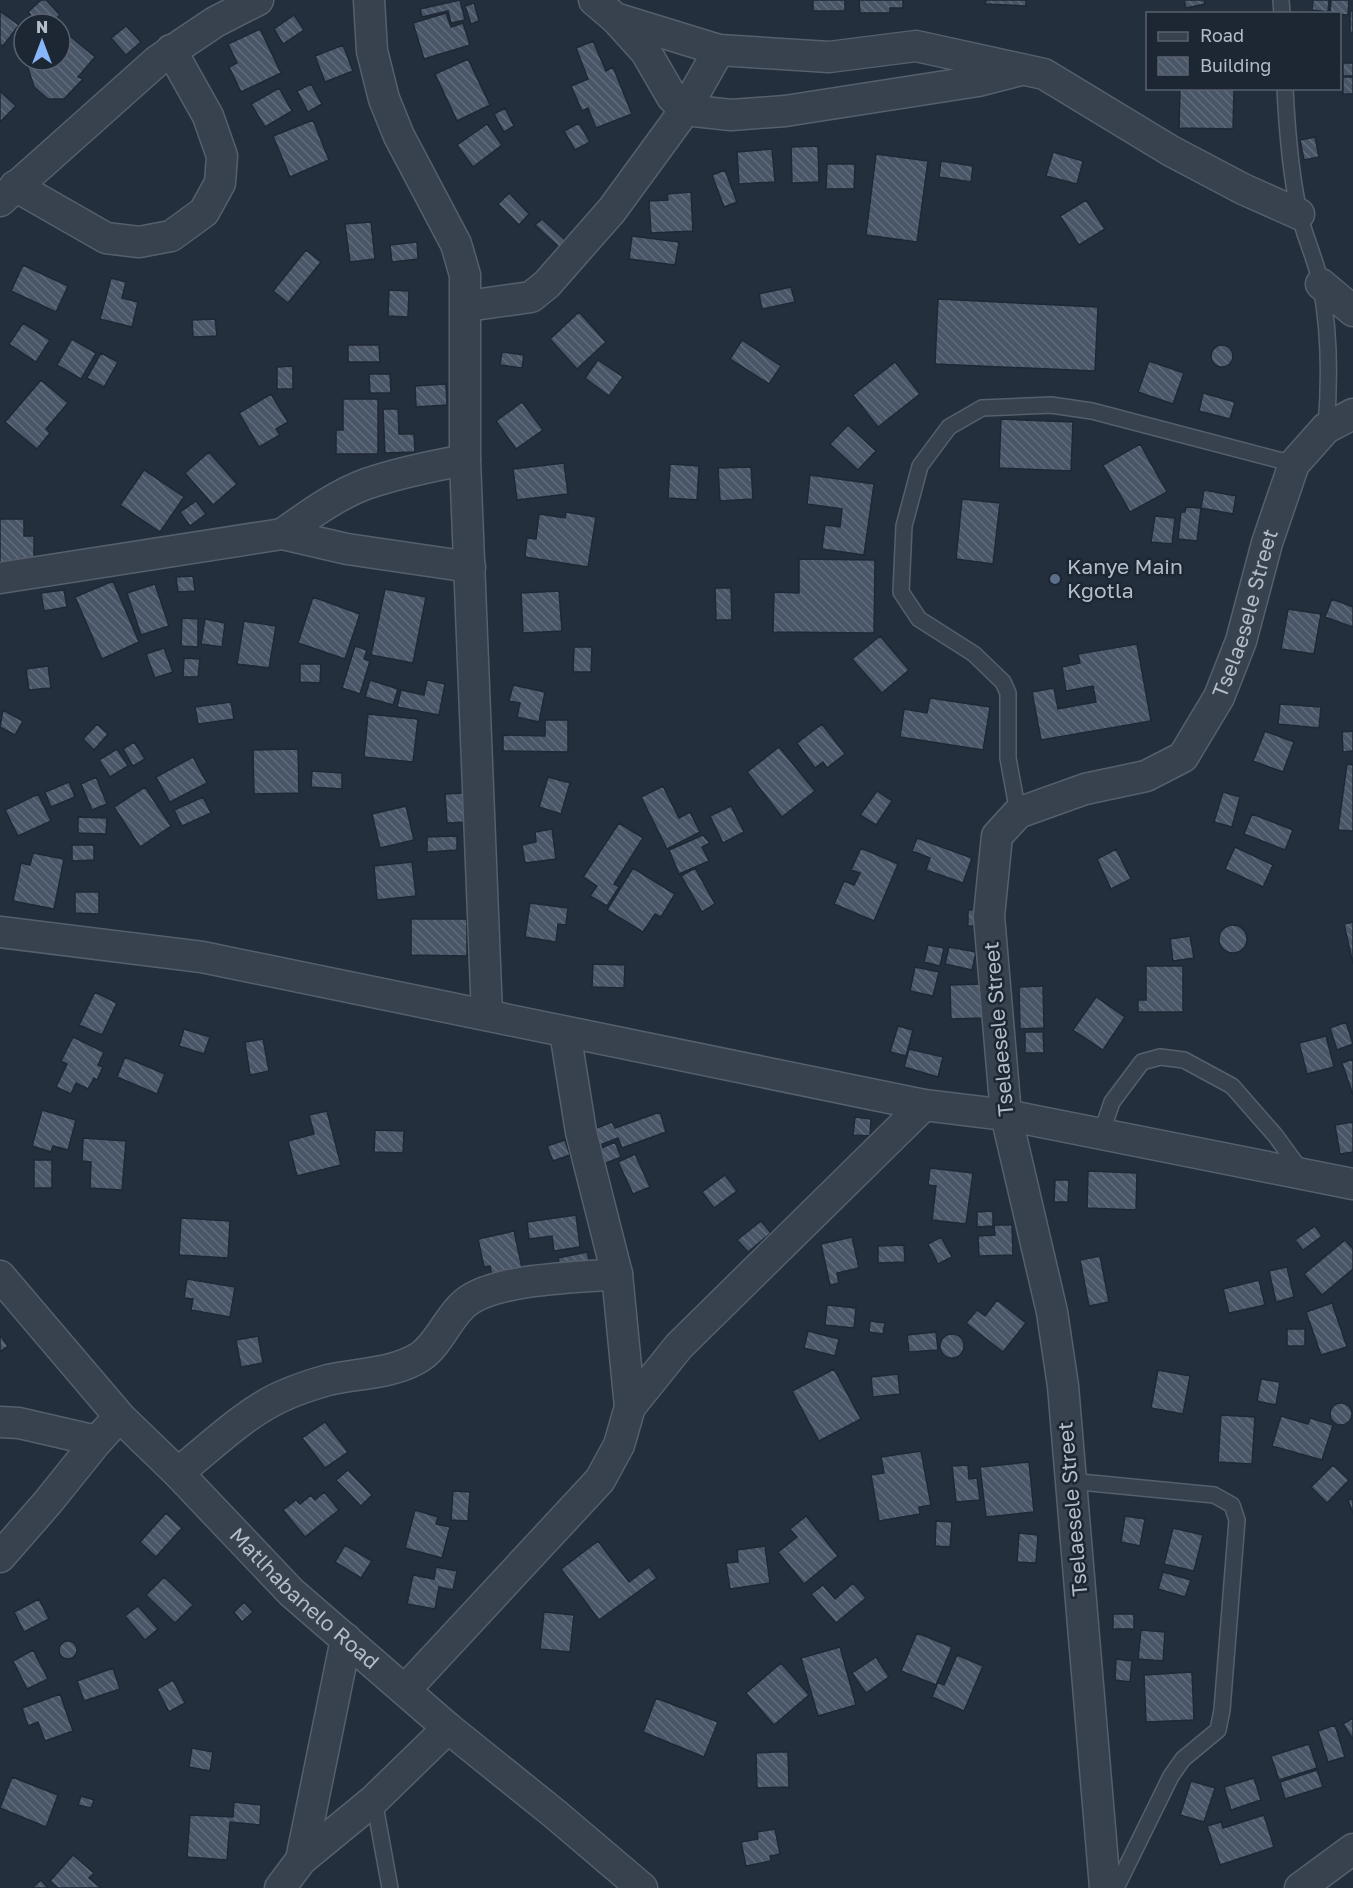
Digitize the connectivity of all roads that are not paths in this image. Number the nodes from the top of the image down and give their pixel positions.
1 (258, 0) edge
2 (369, 0) edge
3 (604, 9) edge
4 (171, 50) junction
5 (719, 50) junction
6 (829, 57) junction
7 (1026, 69) junction
8 (1285, 90) edge
9 (835, 102) junction
10 (685, 110) junction
11 (8, 193) edge
12 (1299, 214) junction
13 (1321, 284) junction
14 (467, 306) junction
15 (1353, 311) edge
16 (1353, 414) edge
17 (1326, 428) junction
18 (465, 460) junction
19 (1294, 464) junction
20 (282, 534) junction
21 (470, 567) junction
22 (0, 578) edge
23 (1018, 813) junction
24 (0, 932) edge
25 (488, 1014) junction
26 (565, 1032) junction
27 (924, 1105) junction
28 (1006, 1115) junction
29 (1101, 1134) junction
30 (1304, 1174) junction
31 (1353, 1184) edge
32 (617, 1274) junction
33 (0, 1276) edge
34 (630, 1407) junction
35 (120, 1418) junction
36 (0, 1422) edge
37 (97, 1441) junction
38 (178, 1473) junction
39 (1070, 1481) junction
40 (0, 1557) edge
41 (346, 1639) junction
42 (405, 1690) junction
43 (448, 1728) junction
44 (374, 1800) junction
45 (1353, 1849) edge
46 (301, 1860) junction
47 (280, 1888) edge
48 (390, 1888) edge
49 (642, 1888) edge
50 (1105, 1888) edge
51 (1116, 1888) edge
52 (1300, 1888) edge

1 - 4 street
2 - 14 street
3 - 5 street
3 - 10 street
4 - 11 street
4 - 11 street
5 - 6 street
5 - 10 street
6 - 7 street
6 - 9 street
7 - 9 street
7 - 12 street
8 - 12 lane
9 - 10 street
10 - 14 street
12 - 13 lane
13 - 15 street
13 - 17 lane
14 - 18 street
16 - 17 street, Tselaesele Street
17 - 19 street, Tselaesele Street
18 - 20 street
18 - 21 street
19 - 23 street, Tselaesele Street
19 - 23 lane
20 - 21 street
20 - 22 street
21 - 25 street
23 - 28 street, Tselaesele Street
24 - 25 street
25 - 26 street
26 - 27 street
26 - 32 street
27 - 28 street
27 - 34 street
28 - 29 street
28 - 39 street, Tselaesele Street
29 - 30 street
29 - 30 lane
30 - 31 street
32 - 34 street
32 - 38 street
33 - 35 street, Matlhabanelo Road
34 - 42 street
35 - 37 street
35 - 38 street, Matlhabanelo Road
36 - 37 street
37 - 40 street
38 - 41 street, Matlhabanelo Road
39 - 50 street, Tselaesele Street
39 - 51 lane
41 - 42 street, Matlhabanelo Road
41 - 46 street
42 - 43 street, Matlhabanelo Road
43 - 44 street
43 - 49 street, Matlhabanelo Road
44 - 46 street
44 - 48 lane
45 - 52 street
46 - 47 street

